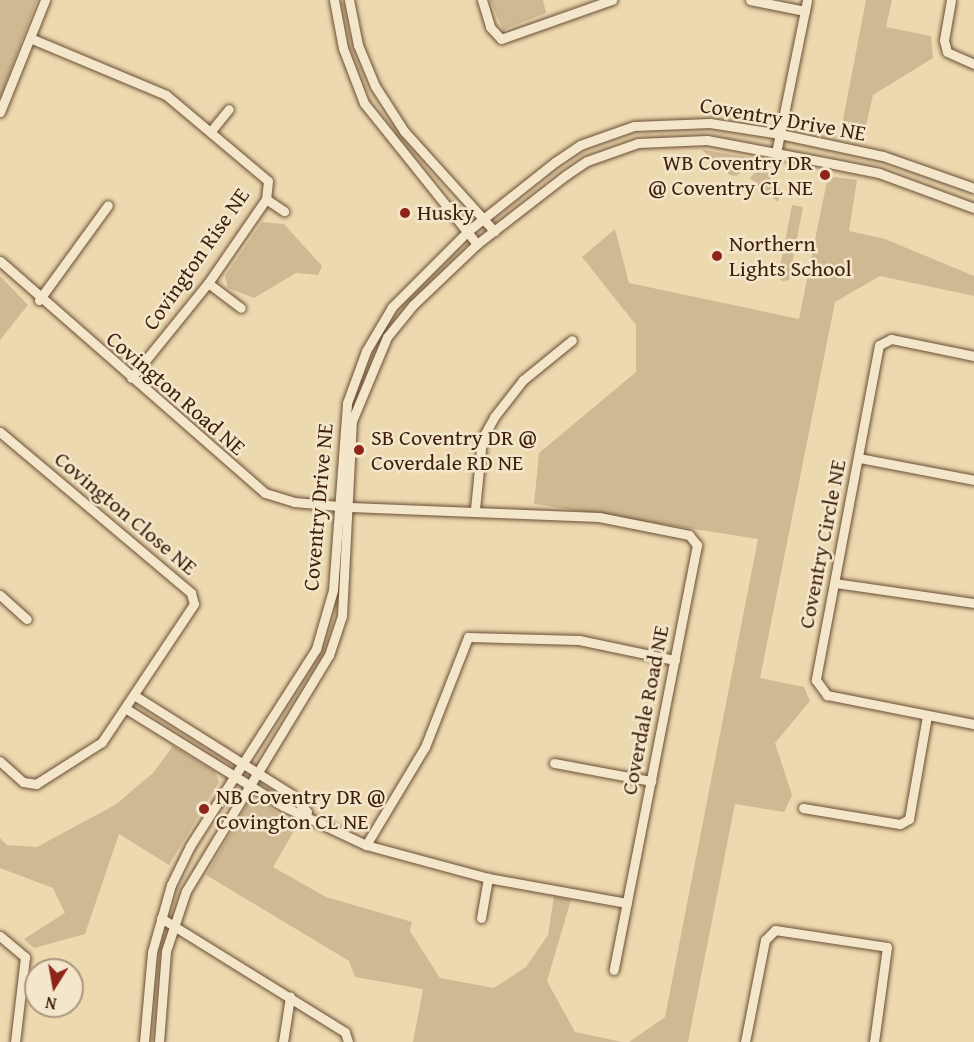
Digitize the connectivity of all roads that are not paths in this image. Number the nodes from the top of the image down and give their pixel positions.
1 (45, 0) edge
2 (334, 0) edge
3 (349, 0) edge
4 (482, 0) edge
5 (612, 0) edge
6 (750, 0) edge
7 (807, 0) edge
8 (951, 0) edge
9 (805, 11) junction
10 (30, 38) junction
11 (974, 64) edge
12 (229, 109) dead end
13 (0, 112) edge
14 (211, 130) junction
15 (780, 134) junction
16 (423, 150) junction
17 (776, 153) junction
18 (410, 164) junction
19 (974, 188) edge
20 (266, 199) junction
21 (108, 205) dead end
22 (974, 208) edge
23 (284, 211) dead end
24 (483, 218) junction
25 (468, 231) junction
26 (494, 231) junction
27 (477, 244) junction
28 (0, 261) edge
29 (208, 283) junction
30 (404, 295) junction
31 (39, 300) junction
32 (413, 305) junction
33 (242, 308) dead end
34 (572, 339) dead end
35 (974, 356) edge
36 (131, 378) junction
37 (0, 432) edge
38 (859, 458) junction
39 (974, 480) edge
40 (338, 506) junction
41 (350, 507) junction
42 (475, 509) junction
43 (836, 583) junction
44 (0, 595) edge
45 (974, 603) edge
46 (27, 619) dead end
47 (675, 660) junction
48 (136, 697) junction
49 (128, 710) junction
50 (927, 716) junction
51 (974, 724) edge
52 (0, 761) edge
53 (554, 763) dead end
54 (243, 764) junction
55 (256, 772) junction
56 (235, 776) junction
57 (651, 781) junction
58 (248, 784) junction
59 (802, 808) dead end
60 (309, 814) junction
61 (366, 845) junction
62 (176, 875) junction
63 (488, 878) junction
64 (190, 883) junction
65 (627, 903) junction
66 (161, 918) junction
67 (480, 918) dead end
68 (174, 924) junction
69 (0, 936) edge
70 (614, 970) dead end
71 (290, 998) junction
72 (15, 1042) edge
73 (144, 1042) edge
74 (159, 1042) edge
75 (283, 1042) edge
76 (348, 1042) edge
77 (745, 1042) edge
78 (874, 1042) edge

1 - 10 street
2 - 18 street
3 - 16 street
4 - 5 street
6 - 9 street
7 - 9 street
8 - 11 street
9 - 15 street
10 - 13 street
10 - 14 street, Covington Rise NE
12 - 14 street
14 - 20 street, Covington Rise NE
15 - 17 street
15 - 19 street, Coventry Drive NE
15 - 24 street, Coventry Drive NE
16 - 18 street
16 - 24 street
17 - 22 street, Coventry Drive NE
17 - 26 street, Coventry Drive NE
18 - 25 street
20 - 23 street
20 - 29 street, Covington Rise NE
21 - 31 street
24 - 25 street, Coventry Drive NE
24 - 26 street
25 - 27 street
25 - 30 street, Coventry Drive NE
26 - 27 street, Coventry Drive NE
27 - 32 street, Coventry Drive NE
28 - 31 street, Covington Road NE
29 - 33 street
29 - 36 street, Covington Rise NE
30 - 32 street
30 - 40 street, Coventry Drive NE
31 - 36 street, Covington Road NE
32 - 41 street, Coventry Drive NE
34 - 42 street
35 - 38 street, Coventry Circle NE
36 - 40 street, Covington Road NE
37 - 48 street, Covington Close NE
38 - 39 street
38 - 43 street, Coventry Circle NE
40 - 41 street, Covington Road NE
40 - 54 street, Coventry Drive NE
41 - 42 street, Coverdale Road NE
41 - 55 street, Coventry Drive NE
42 - 47 street, Coverdale Road NE
43 - 45 street
43 - 50 street, Coventry Circle NE
44 - 46 street
47 - 57 street, Coverdale Road NE
47 - 61 street
48 - 49 street, Covington Close NE
48 - 54 street
49 - 52 street, Covington Close NE
49 - 56 street
50 - 51 street, Coventry Circle NE
50 - 59 street
53 - 57 street
54 - 55 street
54 - 56 street, Coventry Drive NE
55 - 58 street, Coventry Drive NE
55 - 60 street
56 - 58 street
56 - 62 street, Coventry Drive NE
57 - 65 street, Coverdale Road NE
58 - 60 street
58 - 64 street, Coventry Drive NE
60 - 61 street
61 - 63 street
62 - 64 street
62 - 66 street, Coventry Drive NE
63 - 65 street
63 - 67 street
64 - 68 street, Coventry Drive NE
65 - 70 street, Coverdale Road NE
66 - 68 street
66 - 73 street, Coventry Drive NE
68 - 71 street
68 - 74 street, Coventry Drive NE
69 - 72 street
71 - 75 street
71 - 76 street
77 - 78 street

